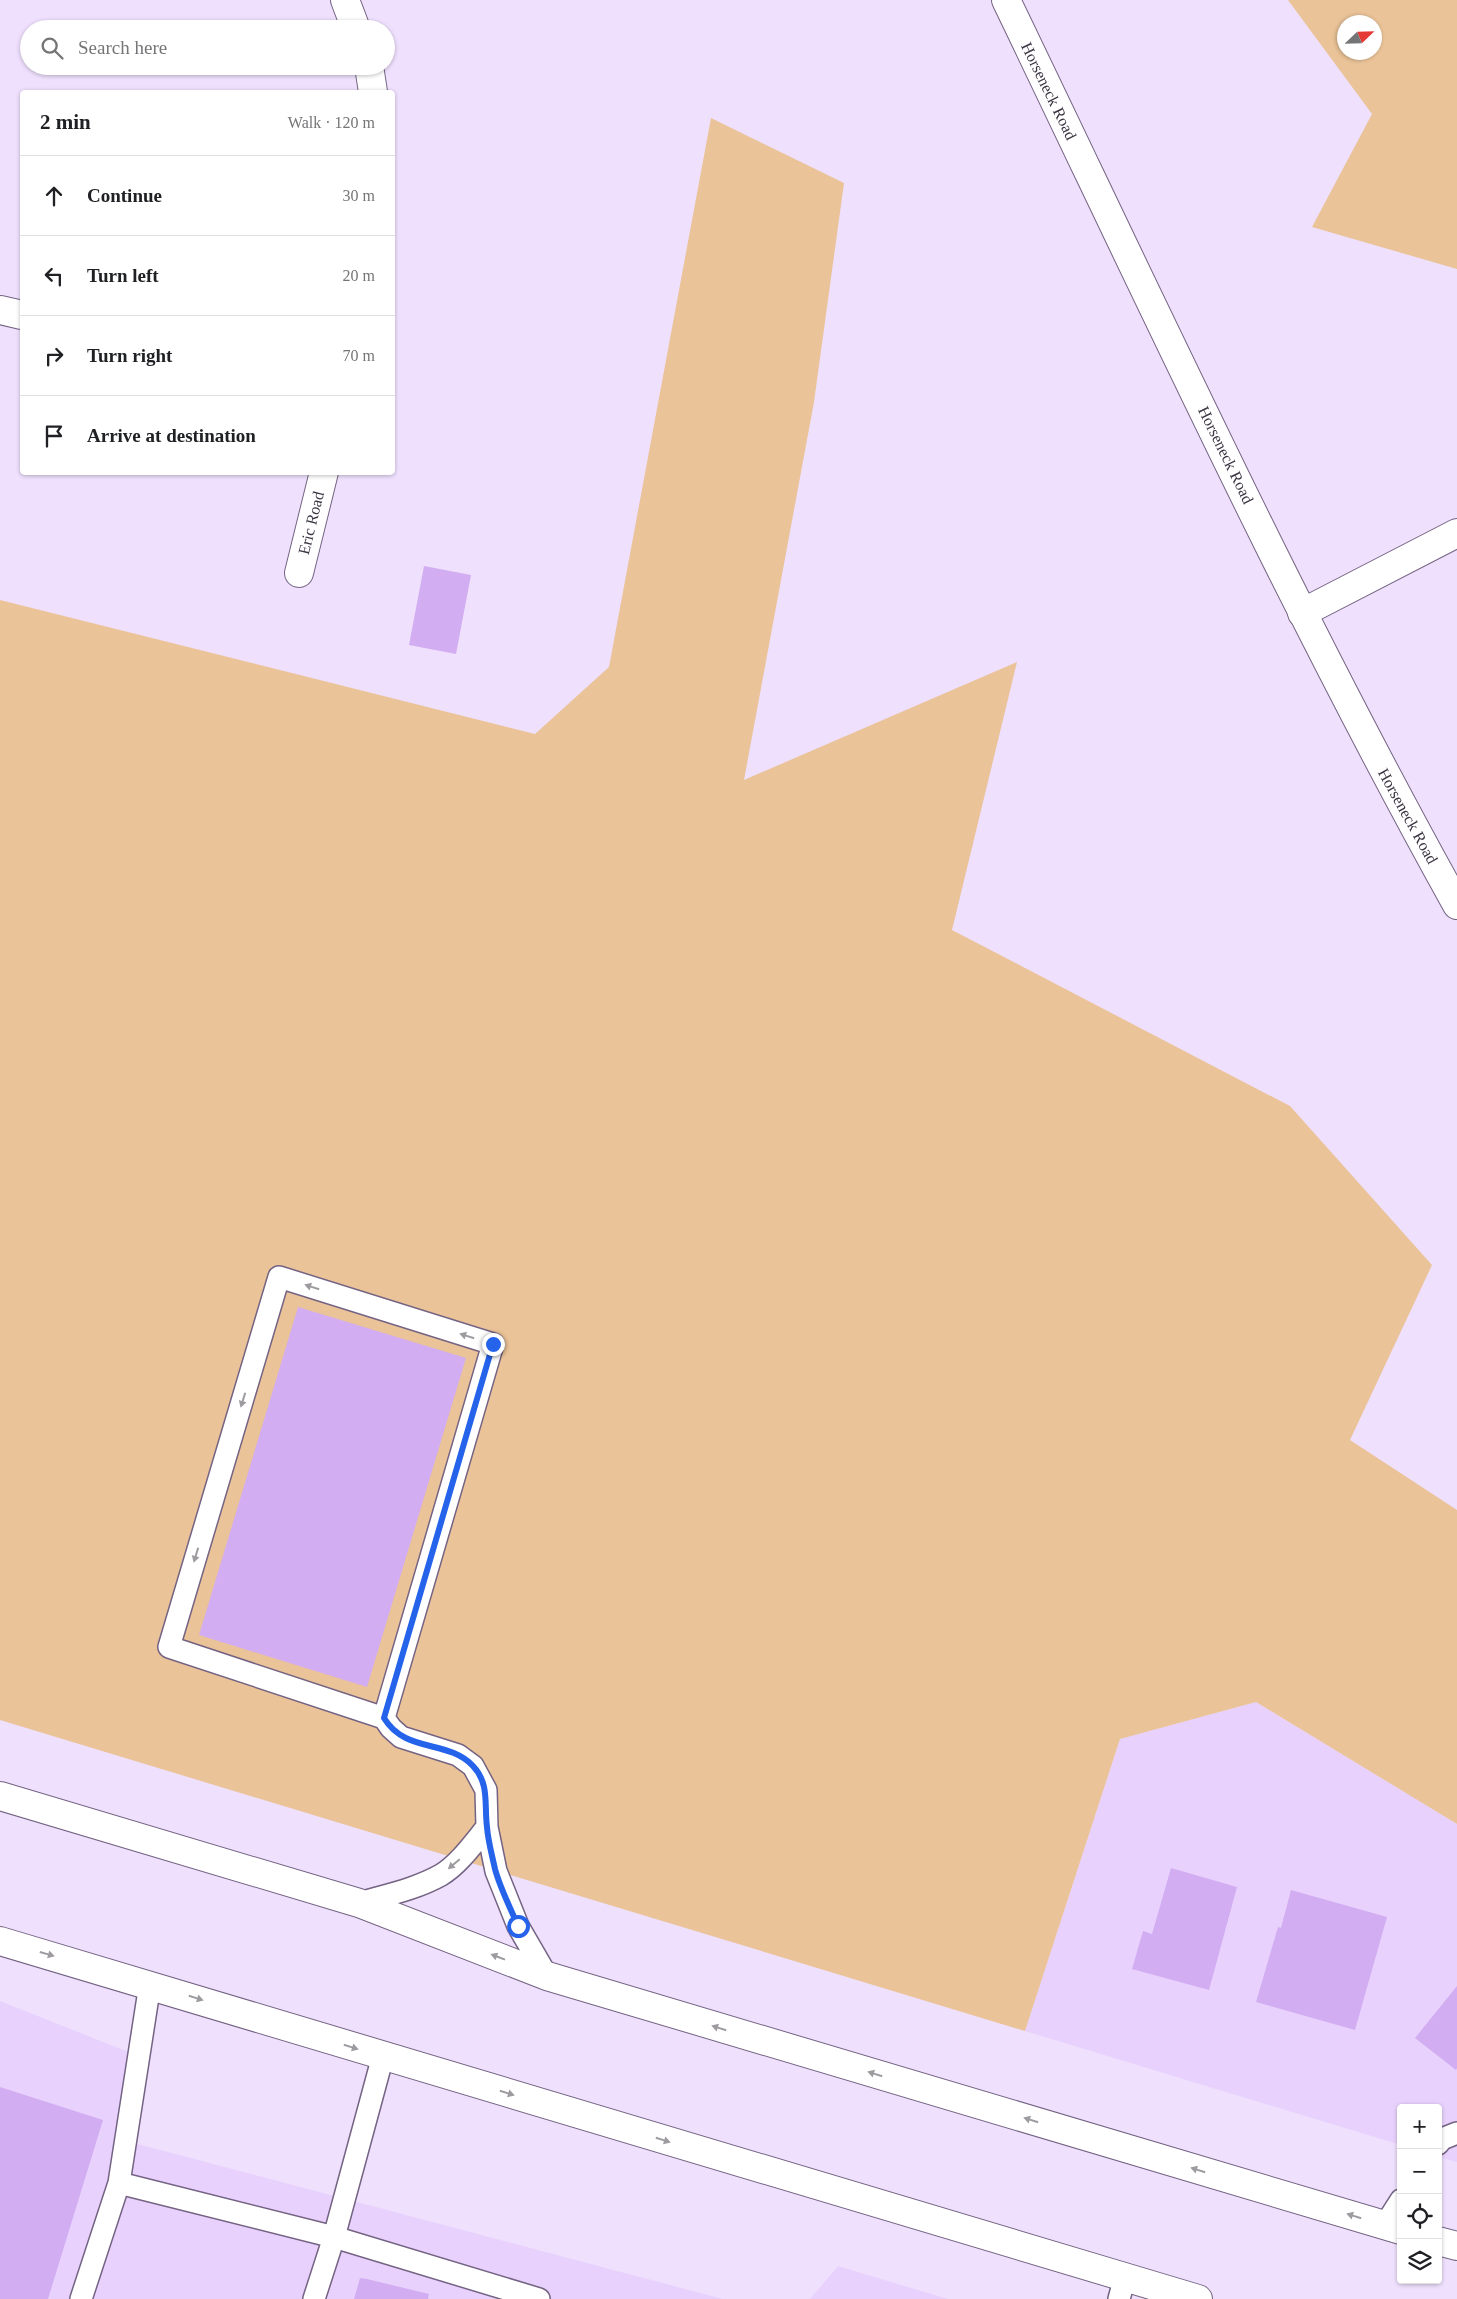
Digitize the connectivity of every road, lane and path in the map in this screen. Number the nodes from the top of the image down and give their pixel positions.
1 (346, 0) edge
2 (1006, 0) edge
3 (353, 20) edge
4 (370, 75) edge
5 (373, 90) edge
6 (0, 310) edge
7 (20, 315) edge
8 (323, 475) edge
9 (1457, 533) edge
10 (299, 573) dead end
11 (1302, 613) junction
12 (1457, 904) edge
13 (384, 1718) junction
14 (0, 1796) edge
15 (487, 1827) junction
16 (359, 1903) junction
17 (0, 1941) edge
18 (546, 1976) junction
19 (150, 1984) junction
20 (383, 2056) junction
21 (1457, 2133) edge
22 (1442, 2139) edge
23 (119, 2183) junction
24 (1397, 2214) edge
25 (1393, 2227) edge
26 (334, 2237) junction
27 (1442, 2242) edge
28 (1457, 2246) edge
29 (1122, 2288) edge
30 (81, 2299) edge
31 (314, 2299) edge
32 (539, 2299) edge
33 (1198, 2299) edge

1 - 3 main road
2 - 11 main road, Horseneck Road
4 - 5 main road
6 - 7 main road
8 - 10 main road, Eric Road
9 - 11 main road
11 - 12 main road, Horseneck Road
13 -> 13 lane
13 - 15 lane
14 - 16 main road
15 -> 16 lane
15 - 18 lane
18 -> 16 main road
17 -> 19 main road
25 -> 18 main road
19 -> 20 main road
19 - 23 lane
20 - 26 lane
20 -> 29 main road
21 - 22 lane
23 - 26 lane
23 - 30 lane
24 - 25 lane
26 - 31 lane
26 - 32 lane
27 - 28 main road
29 - 33 main road

